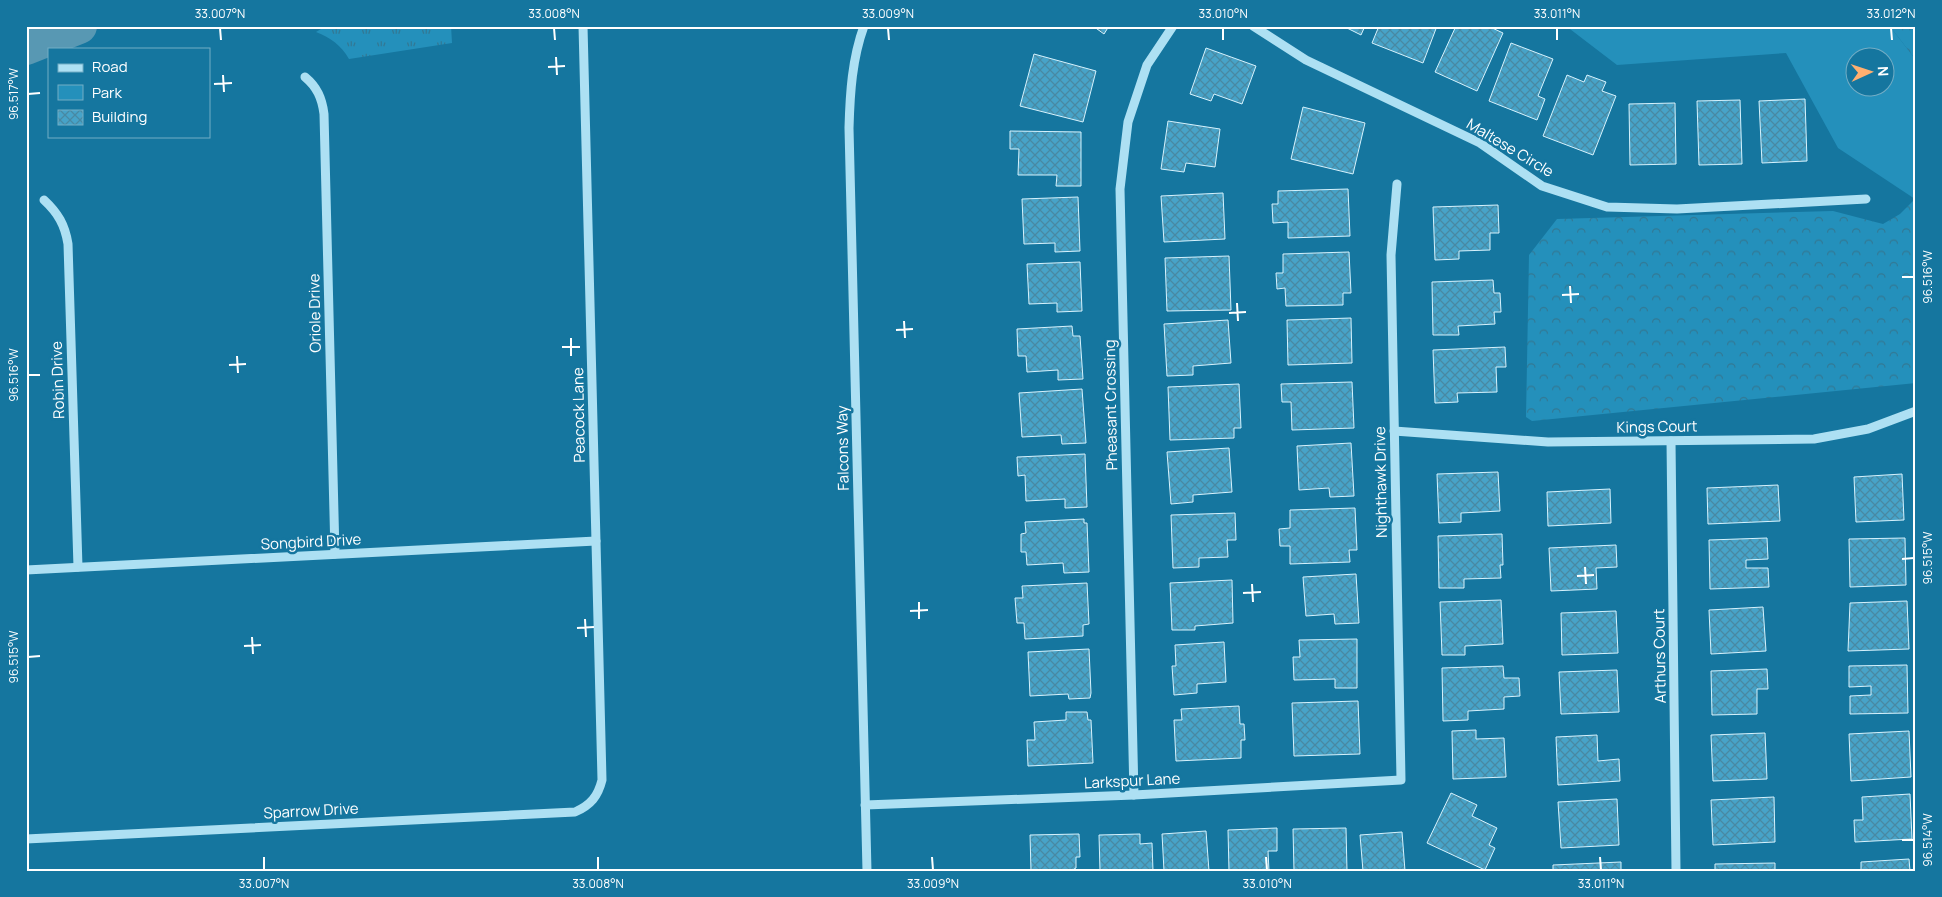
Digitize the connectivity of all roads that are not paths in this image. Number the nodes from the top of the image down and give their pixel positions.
1 (584, 26) edge
2 (864, 26) edge
3 (1173, 26) edge
4 (1254, 26) edge
5 (304, 77) dead end
6 (1397, 184) dead end
7 (1866, 199) dead end
8 (44, 200) dead end
9 (1916, 411) edge
10 (1394, 431) junction
11 (1671, 441) junction
12 (596, 541) junction
13 (335, 554) junction
14 (78, 567) junction
15 (26, 570) edge
16 (1401, 780) joint
17 (1134, 795) junction
18 (593, 800) joint
19 (865, 806) junction
20 (26, 839) edge
21 (867, 871) edge
22 (1676, 871) edge

1 - 12 street, Peacock Lane
2 - 19 street, Falcons Way
3 - 17 street, Pheasant Crossing
4 - 7 street, Maltese Circle
5 - 13 street, Oriole Drive
6 - 10 street, Nighthawk Drive
8 - 14 street, Robin Drive
9 - 11 street, Kings Court
10 - 11 street, Kings Court
10 - 16 street, Nighthawk Drive
11 - 22 street, Arthurs Court
12 - 13 street, Songbird Drive
12 - 18 street, Peacock Lane
13 - 14 street, Songbird Drive
14 - 15 street, Songbird Drive
16 - 17 street, Larkspur Lane
17 - 19 street, Larkspur Lane
18 - 20 street, Sparrow Drive
19 - 21 street, Falcons Way

